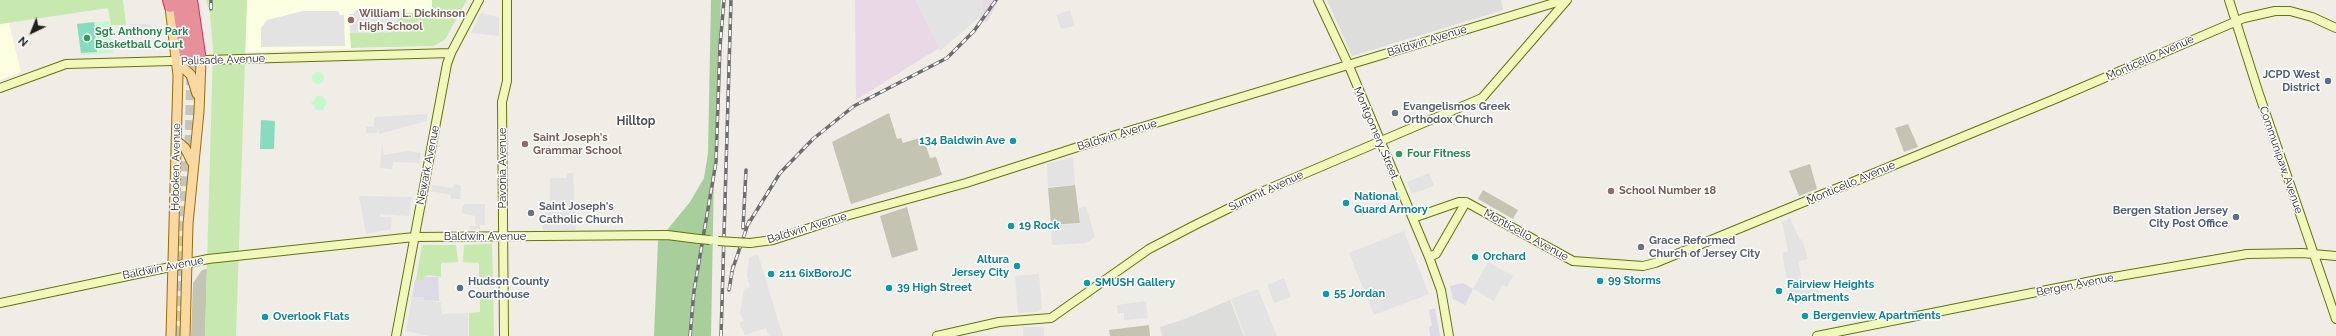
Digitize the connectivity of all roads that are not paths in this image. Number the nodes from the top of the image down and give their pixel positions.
1 (184, 0) edge
2 (192, 0) edge
3 (478, 0) edge
4 (507, 0) edge
5 (1318, 0) edge
6 (1564, 0) edge
7 (1567, 0) edge
8 (2228, 0) edge
9 (170, 2) edge
10 (2235, 22) junction
11 (2336, 28) edge
12 (451, 53) junction
13 (201, 61) junction
14 (177, 62) junction
15 (1349, 66) junction
16 (0, 88) edge
17 (199, 112) junction
18 (176, 140) junction
19 (1379, 141) junction
20 (193, 163) junction
21 (1466, 202) junction
22 (1413, 218) junction
23 (414, 237) junction
24 (503, 237) junction
25 (2313, 254) junction
26 (2336, 256) edge
27 (1430, 257) junction
28 (187, 262) junction
29 (173, 265) junction
30 (0, 303) edge
31 (2336, 319) edge
32 (185, 332) edge
33 (171, 336) edge
34 (396, 336) edge
35 (504, 336) edge
36 (937, 336) edge
37 (1449, 336) edge
38 (1817, 336) edge

1 - 9 highway
2 - 13 highway
3 - 12 street, Newark Avenue
4 - 24 street, Pavonia Avenue
5 - 15 street, Montgomery Street
6 - 15 street, Baldwin Avenue
7 - 19 street, Summit Avenue
8 - 10 street, Communipaw Avenue
9 - 14 main road, Hoboken Avenue
10 - 11 street, Monticello Avenue
10 - 21 street, Monticello Avenue
10 - 25 street, Communipaw Avenue
12 - 13 street, Palisade Avenue
12 - 23 street, Newark Avenue
13 - 14 street, Palisade Avenue
13 - 17 main road, Hoboken Avenue
14 - 16 street, Palisade Avenue
14 - 17 main road
14 - 18 main road, Hoboken Avenue
15 - 19 street, Montgomery Street
15 - 24 street, Baldwin Avenue, bridge
17 - 20 main road, Hoboken Avenue
18 - 20 main road
18 - 29 main road, Hoboken Avenue
19 - 22 street, Montgomery Street
19 - 36 street, Summit Avenue
20 - 28 main road, Hoboken Avenue
21 - 22 street
21 - 27 street
22 - 27 street, Montgomery Street
23 - 24 street, Baldwin Avenue
23 - 28 street, Baldwin Avenue
23 - 34 street, Newark Avenue
24 - 35 street, Pavonia Avenue
25 - 26 street, Bergen Avenue
25 - 31 street, Communipaw Avenue
25 - 38 street, Bergen Avenue
27 - 37 street, Montgomery Street
28 - 29 street, Baldwin Avenue
28 - 32 main road, Hoboken Avenue
29 - 30 street, Baldwin Avenue
29 - 33 main road, Hoboken Avenue

